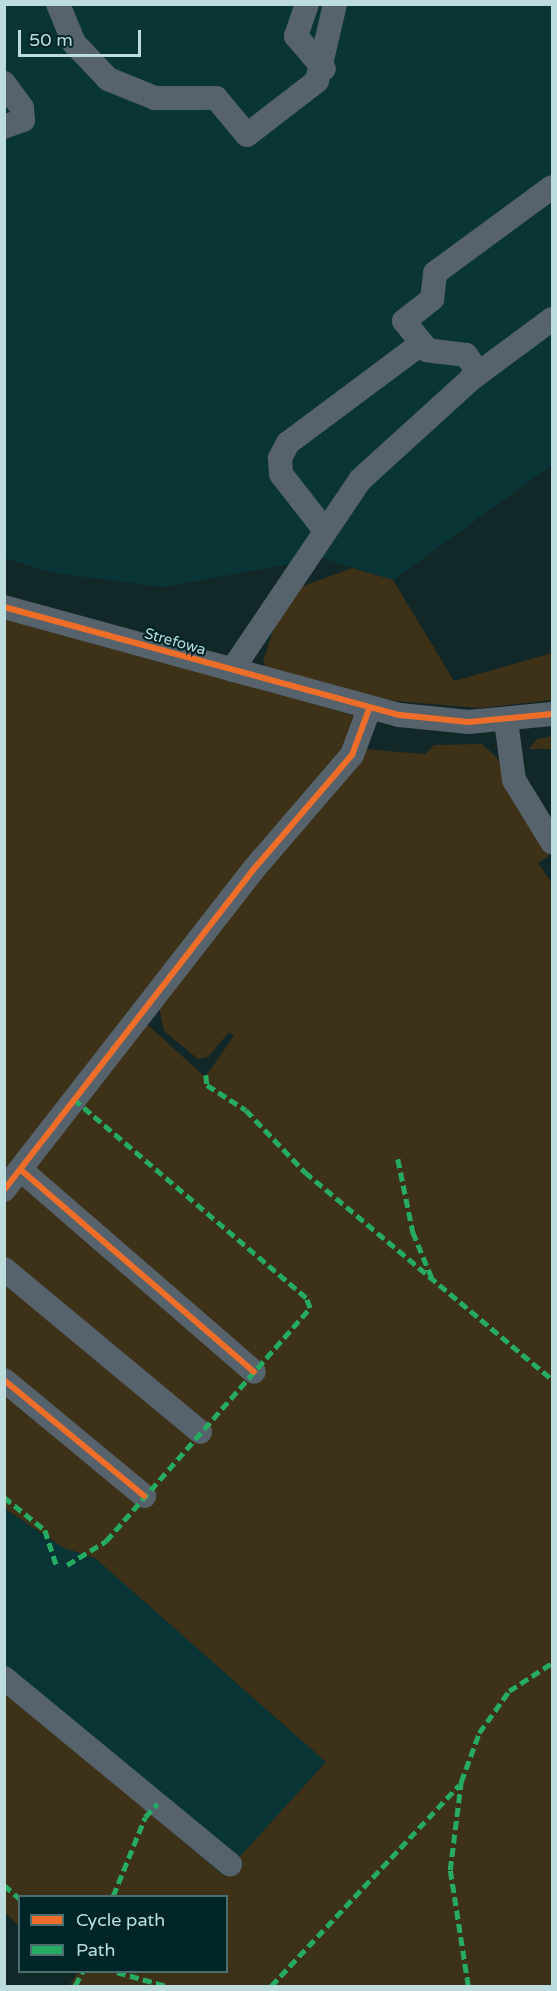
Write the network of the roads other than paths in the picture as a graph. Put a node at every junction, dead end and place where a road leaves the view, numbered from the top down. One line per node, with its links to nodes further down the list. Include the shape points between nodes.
1 (58, 4): 4 (street, via 74,43 108,79 155,98 216,98 247,135 318,81)
2 (307, 4): 4 (street, via 297,36)
3 (335, 4): 4 (street)
4 (324, 69)
5 (4, 83): 6 (street, via 22,108 23,120)
6 (4, 127)
7 (552, 188): 9 (street, via 435,273 432,299 404,321)
8 (552, 319): 10 (street)
9 (422, 343): 10 (street, via 427,350 466,355); 11 (street, via 288,443 280,458 281,474)
10 (479, 373): 11 (street, via 360,480)
11 (323, 528): 13 (street)
12 (4, 607): 13 (street, Strefowa)
13 (232, 670): 14 (street, Strefowa)
14 (369, 709): 16 (street, Strefowa, via 433,720); 18 (street, via 352,755 254,870)
15 (552, 714): 16 (street, Strefowa)
16 (506, 721): 17 (street, via 514,780)
17 (552, 842)
18 (21, 1170): 19 (street); 21 (street)
19 (4, 1190)
20 (4, 1269): 23 (street)
21 (254, 1372)
22 (4, 1380): 24 (street)
23 (200, 1432)
24 (144, 1496)
25 (4, 1678): 26 (street)
26 (230, 1863)

